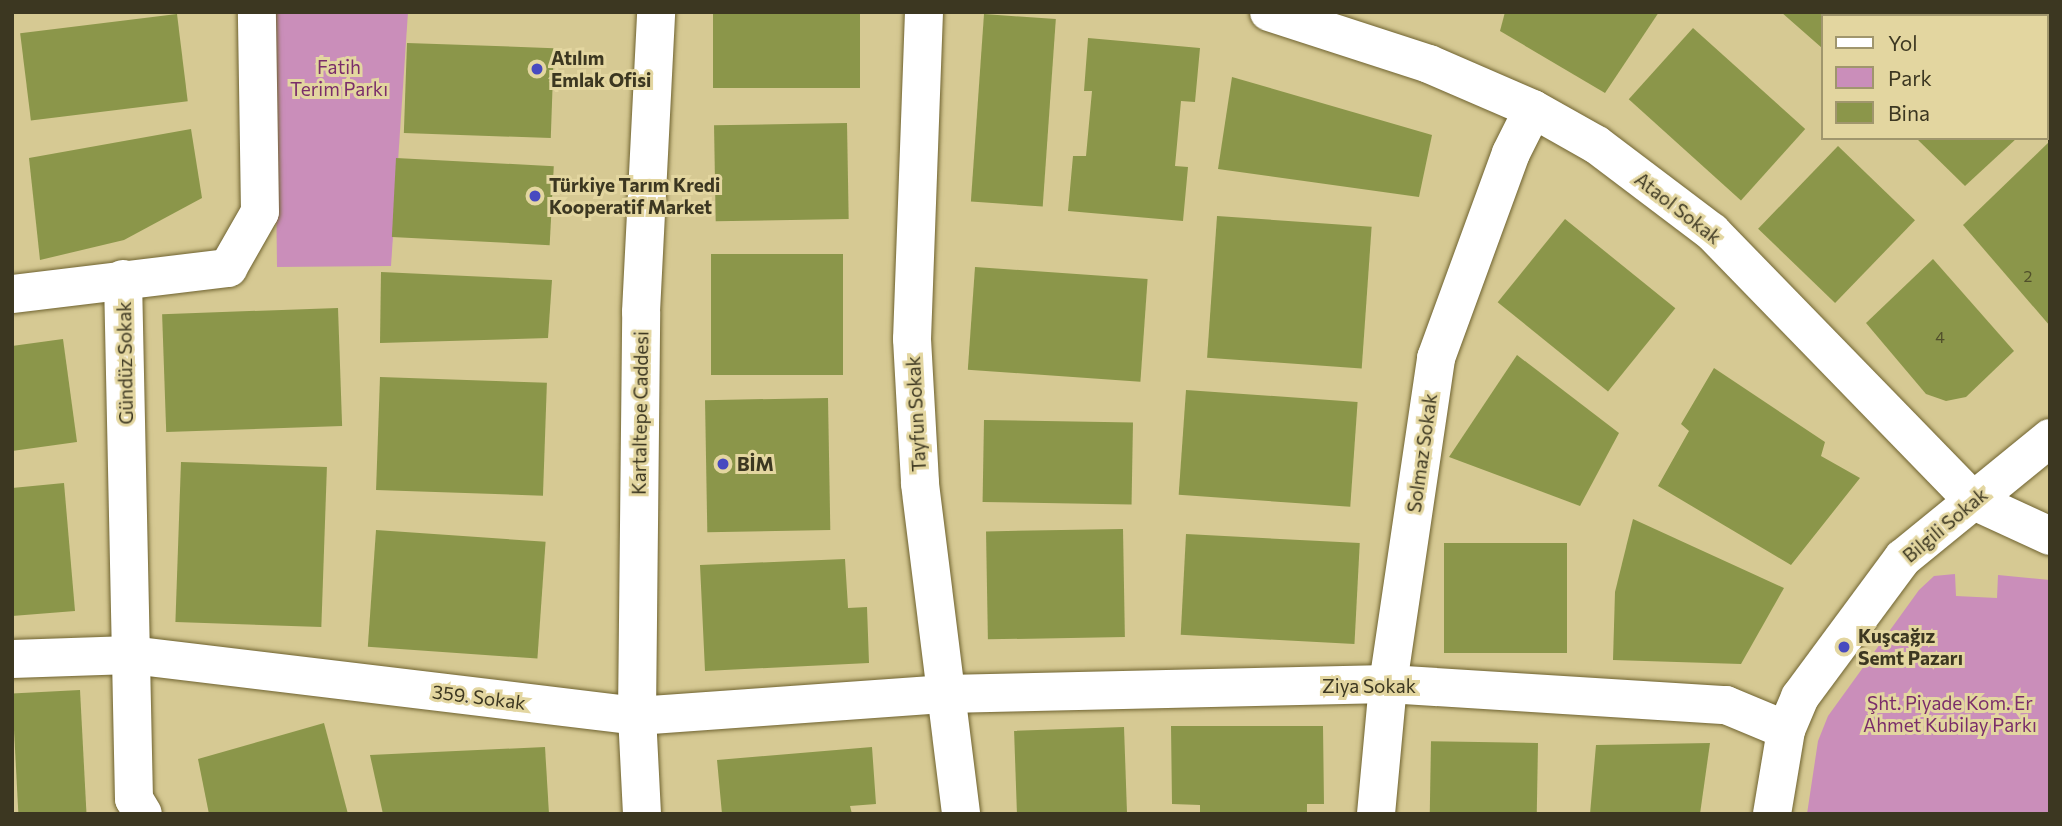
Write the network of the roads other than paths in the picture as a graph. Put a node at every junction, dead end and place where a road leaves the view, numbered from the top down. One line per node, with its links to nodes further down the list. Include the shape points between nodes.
1 (257, 12): 7 (street, Gündüz Sokak, via 260,212 228,268)
2 (656, 12): 16 (street, Kartaltepe Caddesi, via 640,312)
3 (924, 12): 15 (street, Tayfun Sokak, via 912,339 920,484)
4 (1269, 12): 5 (street, Ataol Sokak)
5 (1319, 20): 6 (street, Ataol Sokak)
6 (1533, 109): 10 (street, Ataol Sokak, via 1597,145 1712,232); 14 (street, Solmaz Sokak, via 1511,153 1436,358)
7 (123, 279): 8 (street); 12 (street, Gündüz Sokak)
8 (12, 294)
9 (2050, 438): 10 (street, Bilgili Sokak)
10 (1974, 501): 11 (street, Ataol Sokak); 17 (street, Bilgili Sokak, via 1903,558 1800,697)
11 (2050, 536)
12 (131, 655): 13 (street, 359. Sokak); 16 (street, 359. Sokak); 18 (street, Gündüz Sokak, via 134,799)
13 (12, 659)
14 (1388, 684): 15 (street, Ziya Sokak); 17 (street, Ziya Sokak, via 1726,705); 21 (street, Solmaz Sokak)
15 (947, 694): 16 (street, 359. Sokak); 20 (street, Tayfun Sokak)
16 (637, 716): 19 (street, Kartaltepe Caddesi)
17 (1786, 730): 22 (street, Bilgili Sokak)
18 (144, 814)
19 (642, 814)
20 (961, 814)
21 (1376, 814)
22 (1772, 814)

